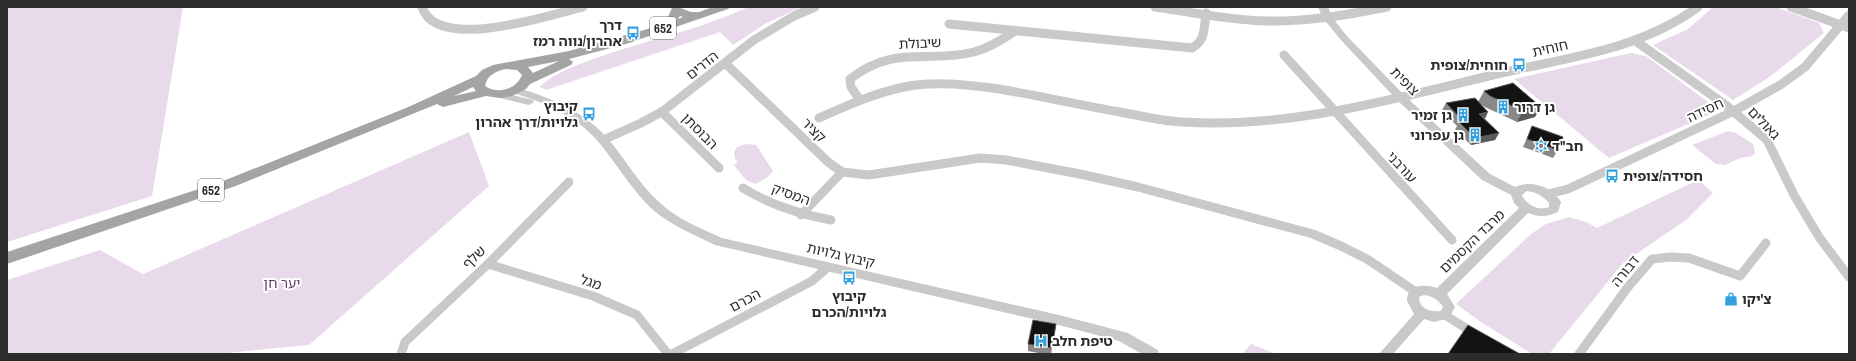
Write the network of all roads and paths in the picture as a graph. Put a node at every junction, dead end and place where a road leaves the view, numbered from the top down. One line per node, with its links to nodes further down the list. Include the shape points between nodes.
1 (422, 7): 2 (street, via 439,26 463,31)
2 (583, 7)
3 (724, 7): 12 (main road, 652)
4 (815, 7): 23 (street, הדרים, via 788,18 765,32)
5 (1155, 7): 11 (street)
6 (1323, 7): 14 (street, צופית)
7 (1387, 7): 14 (street)
8 (1698, 7): 20 (street, חוחית, via 1686,17)
9 (1791, 7): 16 (street)
10 (674, 8): 12 (main road, via 690,16); 17 (main road)
11 (1206, 13): 14 (street, via 1259,20); 19 (street, via 1203,39 1199,45 1192,48)
12 (702, 15): 17 (main road, 652)
13 (1849, 15): 16 (street, חסידה)
14 (1328, 18): 29 (street, צופית)
15 (949, 24): 19 (street)
16 (1840, 25): 18 (street); 33 (street, חסידה, via 1803,68)
17 (670, 26): 21 (main road, 652)
18 (1849, 28)
19 (1015, 31): 30 (street, שיבולת, via 986,48 969,53 894,58 873,62 860,69 850,79 851,87)
20 (1637, 42): 29 (street, חוחית); 33 (street, גאולים)
21 (602, 47): 24 (main road, 652, via 554,60); 26 (main road, 652)
22 (1284, 55): 35 (street, עורבני)
23 (725, 63): 34 (street, הדרים); 39 (street, קציר, via 828,162)
24 (516, 65): 25 (main road, 652, via 492,69); 26 (main road, via 527,71)
25 (480, 80): 28 (main road, via 479,87); 31 (main road, 652)
26 (526, 81): 27 (main road, 652)
27 (514, 90): 28 (main road, 652); 32 (street, קיבוץ גלויות, via 533,95)
28 (491, 93): 31 (main road, 652); 32 (street, קיבוץ גלויות)
29 (1401, 98): 35 (street); 42 (street, צופית, via 1486,177)
30 (860, 100): 35 (street, via 894,89 931,84 960,84 1182,122 1236,123); 36 (street)
31 (411, 111): 49 (main road, 652, via 228,184)
32 (564, 111): 37 (street, קיבוץ גלויות, via 586,123)
33 (1734, 111): 43 (street, חסידה, via 1568,189); 52 (street, גאולים, via 1767,140 1794,195 1819,237)
34 (662, 112): 37 (street, הדרים); 38 (street, הבוסתן)
35 (1334, 112): 47 (street, עורבני)
36 (818, 118)
37 (603, 140): 51 (street, קיבוץ גלויות, via 655,205 672,218 719,242)
38 (719, 168)
39 (842, 172): 45 (street); 53 (street, via 869,175 980,158 1006,160 1080,174 1336,242 1383,267)
40 (569, 182): 50 (street, שלף)
41 (743, 188): 45 (street, המסיק, via 774,205)
42 (1516, 193): 43 (street, via 1521,188 1531,188); 44 (street, via 1519,202)
43 (1548, 194): 44 (street, via 1555,202 1551,212 1540,213)
44 (1526, 208): 54 (street, מרבד הקסמים)
45 (802, 215): 46 (street, המסיק)
46 (831, 220)
47 (1452, 240)
48 (1766, 243): 63 (street, דבורה, via 1740,276 1689,258 1652,259)
49 (7, 258)
50 (488, 264): 58 (street, שלף, via 405,342); 59 (street, מגל, via 593,296 637,315)
51 (828, 268): 60 (street, הכרם, via 812,281); 61 (street, קיבוץ גלויות, via 1073,324 1123,338)
52 (1849, 277)
53 (1416, 292): 54 (street, via 1424,290); 55 (street, via 1413,304)
54 (1439, 294): 56 (street, via 1449,307)
55 (1422, 313): 56 (street, via 1432,317); 62 (street)
56 (1445, 315): 57 (street)
57 (1482, 339)
58 (401, 354)
59 (668, 354)
60 (672, 354)
61 (1153, 354)
62 (1385, 354)
63 (1579, 354)

